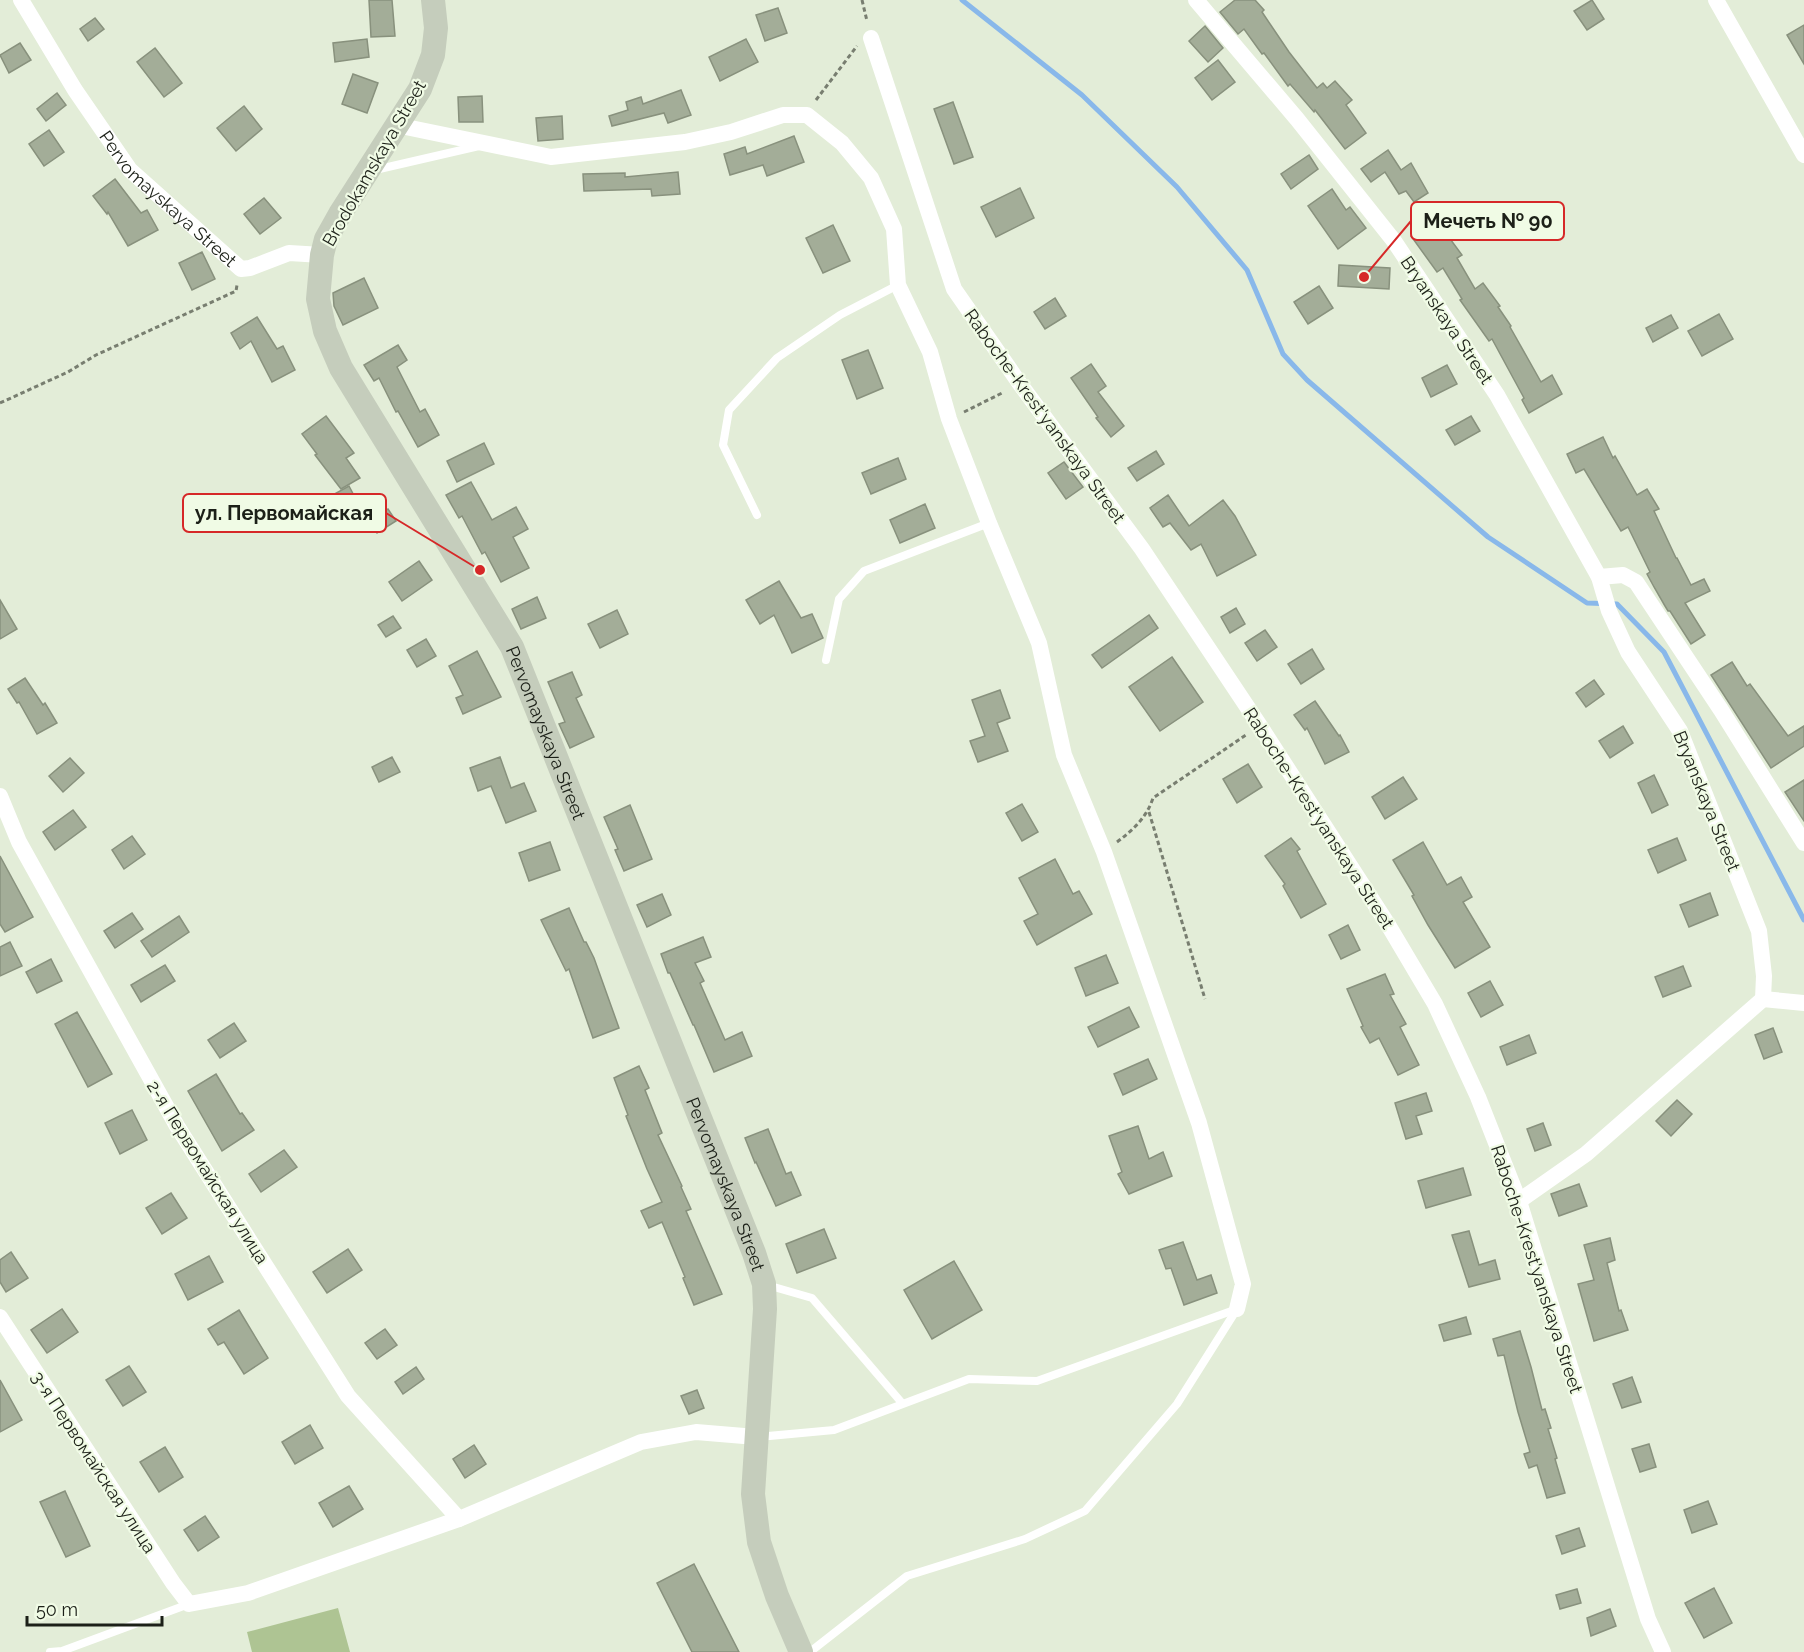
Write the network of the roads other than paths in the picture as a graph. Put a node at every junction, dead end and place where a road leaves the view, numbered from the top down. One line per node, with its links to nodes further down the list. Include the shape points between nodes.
1 (21, 0): 10 (street, Pervomayskaya Street, via 75,90 130,170 241,268 289,253)
2 (433, 0): 6 (street, Brodokamskaya Street, via 434,55 420,89)
3 (1197, 0): 14 (street, Bryanskaya Street, via 1394,241 1497,395)
4 (1716, 0): 8 (street)
5 (871, 38): 20 (street, Raboche-Krest'yanskaya Street, via 954,289 1142,549 1387,923 1435,1004)
6 (396, 125): 7 (street); 9 (street, Brodokamskaya Street)
7 (489, 144): 9 (lane); 11 (street, via 551,157 685,142 731,132 783,114 807,115 842,142 871,178 894,229)
8 (1803, 150)
9 (368, 171): 10 (street, Brodokamskaya Street, via 326,239)
10 (322, 255): 21 (street, Pervomayskaya Street, via 318,299 325,331 341,368 512,647)
11 (898, 285): 12 (lane, via 840,315 777,358 729,410 723,445); 13 (street, via 930,352 949,419)
12 (757, 515)
13 (989, 523): 15 (lane, via 864,571 839,598); 22 (street, via 1039,643 1064,755 1104,852 1199,1123 1243,1284)
14 (1599, 577): 17 (street, via 1623,575 1636,582); 18 (street, Bryanskaya Street, via 1628,652 1680,731 1759,931)
15 (826, 660)
16 (0, 796): 26 (street, 2-я Первомайская улица, via 19,842 177,1126 335,1376 348,1396)
17 (1804, 843)
18 (1763, 999): 19 (street); 20 (street, via 1586,1154)
19 (1804, 1003)
20 (1520, 1202): 31 (street, Raboche-Krest'yanskaya Street, via 1648,1618)
21 (764, 1284): 24 (lane, via 812,1298); 25 (street, Pervomayskaya Street)
22 (1237, 1309): 24 (lane, via 1037,1381 969,1379); 30 (lane, via 1177,1404 1085,1511 1025,1539 907,1576)
23 (0, 1317): 27 (street, 3-я Первомайская улица)
24 (902, 1404): 25 (lane, via 834,1430)
25 (756, 1437): 26 (street, via 696,1432 641,1442); 29 (street, Pervomayskaya Street, via 753,1494 759,1542)
26 (459, 1519): 27 (street, via 248,1593)
27 (189, 1605): 28 (lane)
28 (50, 1652)
29 (801, 1652)
30 (810, 1652)
31 (1663, 1652)

